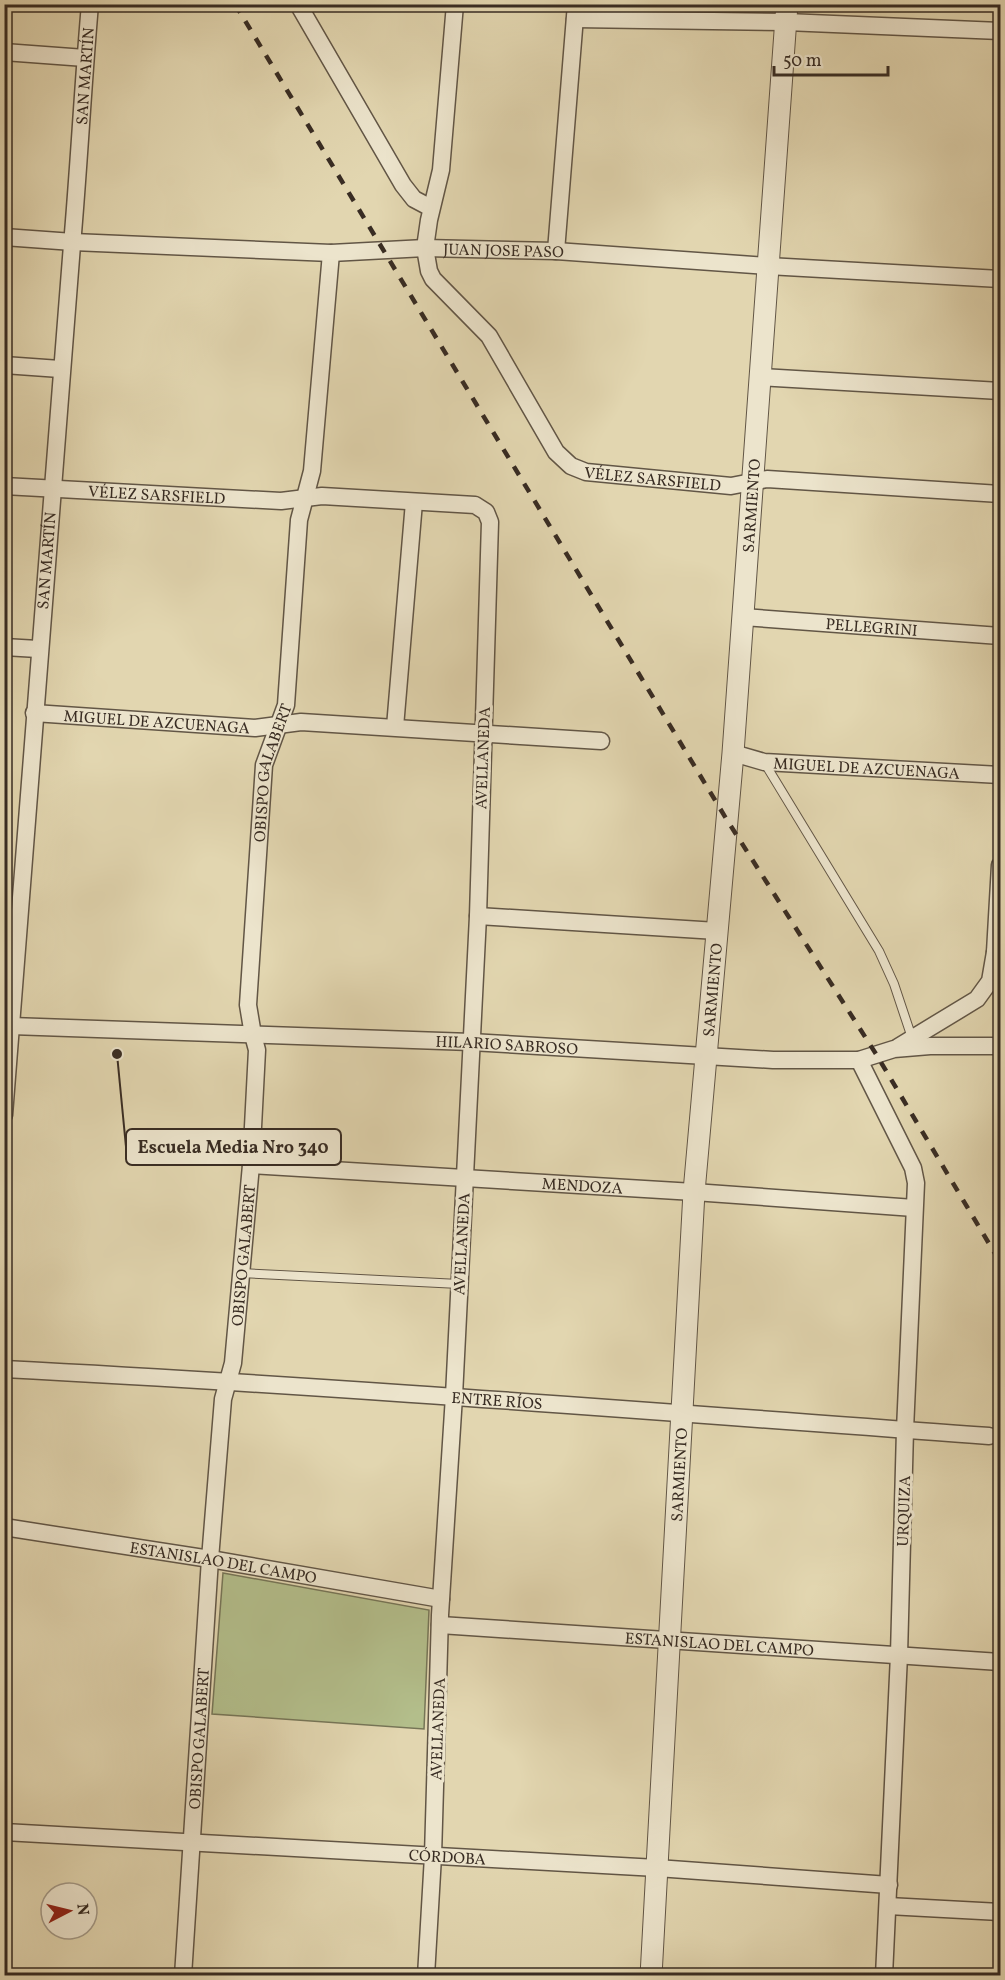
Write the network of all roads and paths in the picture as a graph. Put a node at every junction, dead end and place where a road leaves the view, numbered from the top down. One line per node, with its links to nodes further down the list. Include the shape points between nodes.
1 (90, 4): 8 (street, SAN MARTÍN)
2 (297, 4): 9 (street, via 403,185 414,199)
3 (455, 4): 9 (street, via 441,170)
4 (576, 12): 5 (street); 13 (street)
5 (787, 13): 6 (street); 15 (street, SARMIENTO)
6 (1000, 31)
7 (4, 52): 8 (street)
8 (85, 58): 11 (street, SAN MARTÍN)
9 (431, 208): 12 (street)
10 (4, 237): 11 (street, JUAN JOSE PASO)
11 (73, 242): 14 (street, JUAN JOSE PASO); 18 (street, SAN MARTÍN)
12 (425, 248): 13 (street, JUAN JOSE PASO); 14 (street, JUAN JOSE PASO); 21 (street, VÉLEZ SARSFIELD, via 433,279 489,336 555,452 571,466 586,472 731,486)
13 (556, 251): 15 (street, JUAN JOSE PASO)
14 (331, 253): 25 (street, OBISPO GALABERT, via 312,471)
15 (768, 266): 16 (street, JUAN JOSE PASO); 19 (street, SARMIENTO)
16 (1000, 279)
17 (4, 365): 18 (street)
18 (60, 369): 23 (street, SAN MARTÍN)
19 (760, 377): 20 (street); 21 (street, SARMIENTO)
20 (1000, 391)
21 (753, 482): 24 (street, VÉLEZ SARSFIELD, via 767,479); 28 (street, SARMIENTO)
22 (4, 486): 23 (street, VÉLEZ SARSFIELD)
23 (53, 489): 25 (street, VÉLEZ SARSFIELD); 31 (street, SAN MARTÍN)
24 (1000, 494)
25 (304, 499): 26 (street, VÉLEZ SARSFIELD, via 322,496); 33 (street, OBISPO GALABERT, via 299,520 286,705)
26 (414, 502): 27 (street, VÉLEZ SARSFIELD, via 476,505); 34 (street)
27 (486, 513): 35 (street, AVELLANEDA, via 490,522)
28 (742, 617): 29 (street, PELLEGRINI); 37 (street, SARMIENTO)
29 (1000, 636)
30 (4, 647): 31 (street)
31 (38, 649): 32 (street, SAN MARTÍN)
32 (34, 713): 33 (street, MIGUEL DE AZCUENAGA, via 255,728); 44 (street, SAN MARTÍN)
33 (277, 726): 34 (street, MIGUEL DE AZCUENAGA, via 302,722); 45 (street, OBISPO GALABERT, via 264,765 248,1005)
34 (395, 727): 35 (street, MIGUEL DE AZCUENAGA)
35 (483, 733): 36 (street, MIGUEL DE AZCUENAGA); 41 (street, AVELLANEDA)
36 (601, 741)
37 (733, 753): 38 (street, MIGUEL DE AZCUENAGA); 42 (street, SARMIENTO)
38 (764, 762): 39 (street, MIGUEL DE AZCUENAGA); 46 (lane, via 879,951)
39 (1000, 775)
40 (1000, 865): 43 (street)
41 (477, 916): 42 (street); 47 (street, AVELLANEDA)
42 (717, 931): 50 (street, SARMIENTO)
43 (998, 957): 46 (street, via 990,981 977,999)
44 (11, 1026): 45 (street, HILARIO SABROSO); 52 (street, SAN MARTÍN)
45 (253, 1035): 47 (street, HILARIO SABROSO); 53 (street, OBISPO GALABERT, via 257,1050)
46 (912, 1038): 49 (street)
47 (471, 1042): 50 (street, HILARIO SABROSO); 54 (street, AVELLANEDA)
48 (1000, 1046): 49 (street, HILARIO SABROSO)
49 (894, 1049): 51 (street, HILARIO SABROSO)
50 (705, 1056): 51 (street, HILARIO SABROSO); 55 (street, SARMIENTO)
51 (859, 1060): 56 (street, URQUIZA, via 913,1168)
52 (4, 1115)
53 (251, 1165): 54 (street, MENDOZA); 57 (street, OBISPO GALABERT)
54 (465, 1178): 55 (street, MENDOZA); 58 (street, AVELLANEDA)
55 (694, 1192): 56 (street, MENDOZA); 62 (street, SARMIENTO)
56 (914, 1208): 63 (street, URQUIZA)
57 (241, 1273): 58 (lane); 60 (street, OBISPO GALABERT)
58 (459, 1284): 61 (street, AVELLANEDA)
59 (4, 1369): 60 (street, ENTRE RÍOS)
60 (228, 1381): 61 (street, ENTRE RÍOS); 66 (street, OBISPO GALABERT, via 223,1399)
61 (454, 1396): 62 (street, ENTRE RÍOS); 67 (street, AVELLANEDA)
62 (682, 1413): 63 (street, ENTRE RÍOS); 69 (street, SARMIENTO)
63 (905, 1430): 64 (street, ENTRE RÍOS); 70 (street, URQUIZA)
64 (989, 1436)
65 (4, 1527): 66 (street, ESTANISLAO DEL CAMPO)
66 (210, 1559): 67 (street, ESTANISLAO DEL CAMPO); 73 (street, OBISPO GALABERT)
67 (441, 1599): 68 (street, AVELLANEDA)
68 (440, 1625): 69 (street, ESTANISLAO DEL CAMPO); 74 (street, AVELLANEDA)
69 (669, 1640): 70 (street, ESTANISLAO DEL CAMPO); 75 (street, SARMIENTO)
70 (899, 1655): 71 (street, ESTANISLAO DEL CAMPO); 76 (street, URQUIZA)
71 (1000, 1662)
72 (4, 1832): 73 (street, CÓRDOBA)
73 (192, 1842): 74 (street, CÓRDOBA); 79 (street, OBISPO GALABERT)
74 (433, 1856): 75 (street, CÓRDOBA); 80 (street, AVELLANEDA)
75 (657, 1868): 76 (street, CÓRDOBA); 81 (street, SARMIENTO)
76 (889, 1885): 77 (street, URQUIZA)
77 (888, 1906): 78 (street); 82 (street, URQUIZA)
78 (1000, 1912)
79 (183, 1976)
80 (426, 1976)
81 (651, 1976)
82 (884, 1976)

